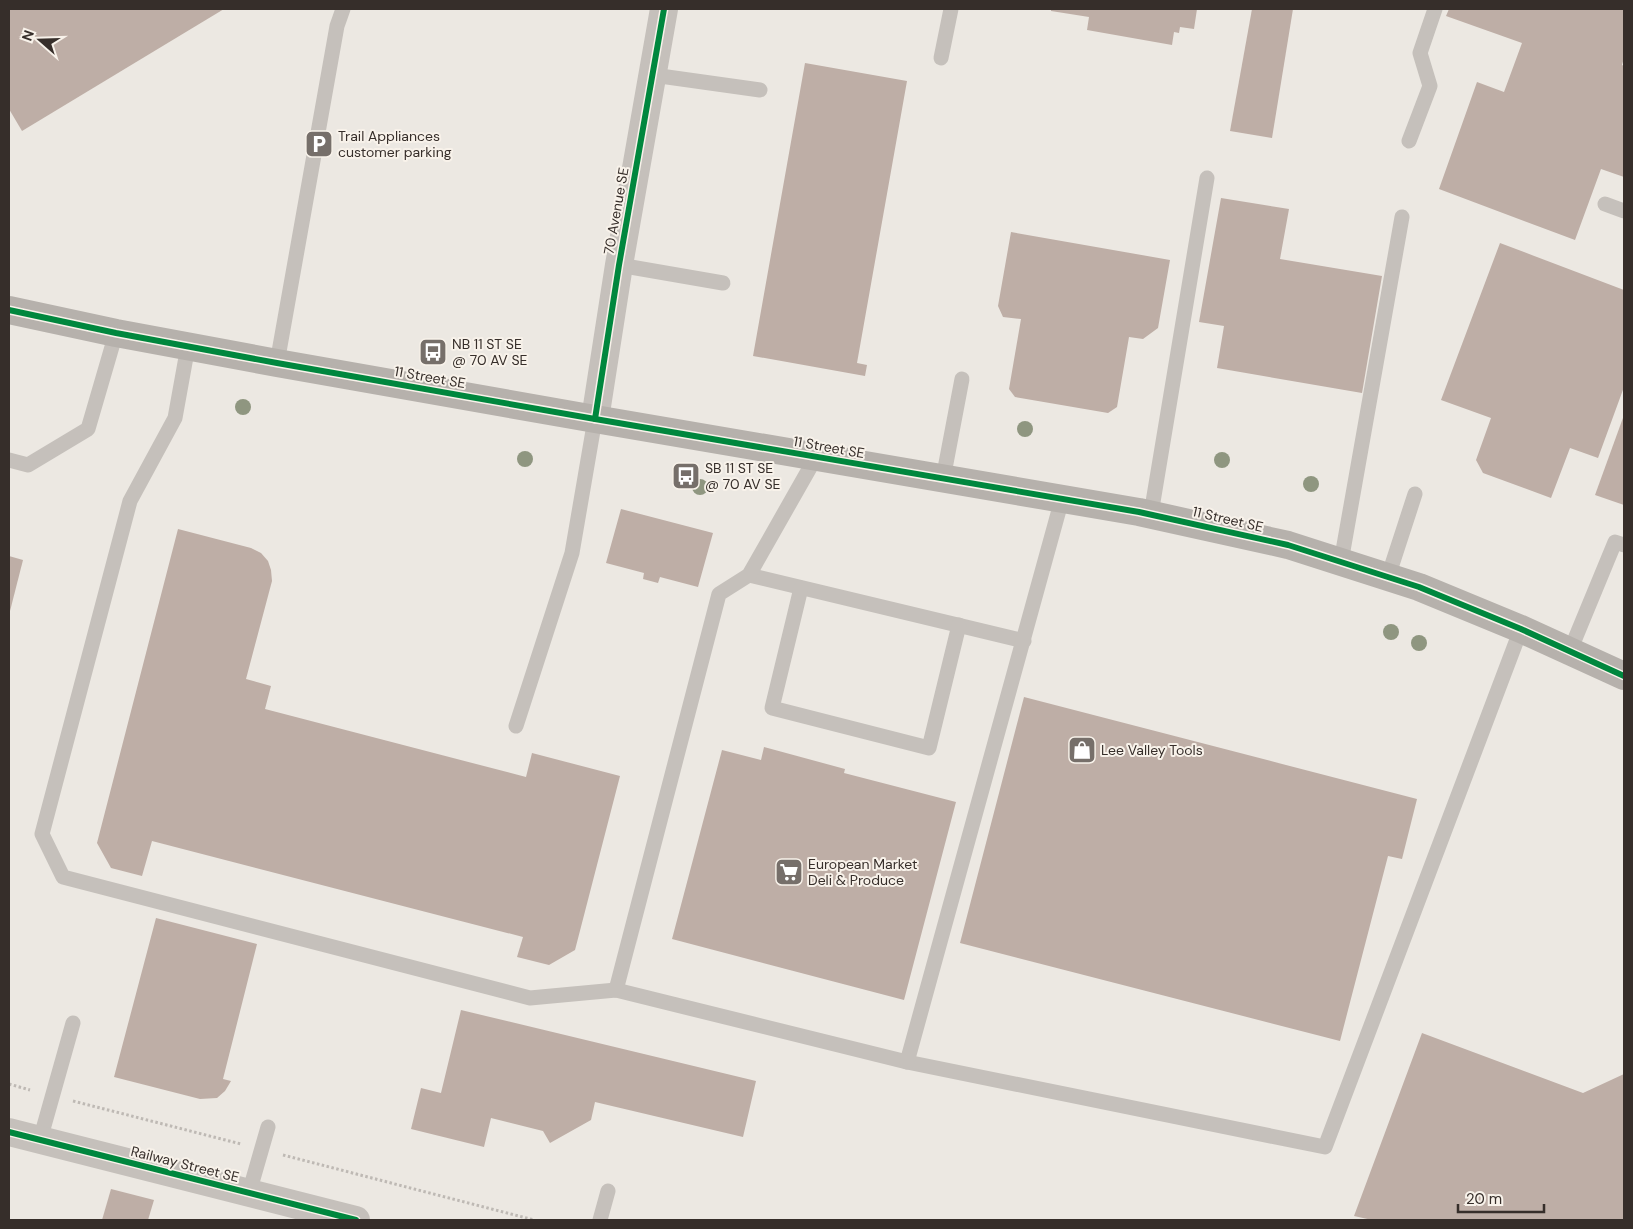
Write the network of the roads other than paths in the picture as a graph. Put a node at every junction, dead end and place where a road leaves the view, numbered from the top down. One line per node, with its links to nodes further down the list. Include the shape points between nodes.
1 (343, 9): 18 (lane, via 337,26)
2 (664, 9): 6 (street, 70 Avenue SE)
3 (950, 9): 5 (lane)
4 (1435, 9): 8 (lane, via 1420,53 1430,86)
5 (941, 58)
6 (653, 75): 7 (lane); 13 (street, 70 Avenue SE)
7 (760, 90)
8 (1409, 141)
9 (1208, 178): 26 (lane)
10 (1605, 204): 11 (lane)
11 (1624, 211)
12 (1402, 217): 28 (lane)
13 (619, 265): 14 (lane); 20 (street, 70 Avenue SE)
14 (723, 283)
15 (9, 310): 16 (street, 11 Street SE)
16 (116, 333): 17 (street, 11 Street SE); 22 (lane, via 88,429 28,465)
17 (188, 346): 18 (street, 11 Street SE); 38 (lane, via 175,418 130,501 42,834 63,877 530,998)
18 (277, 363): 20 (street, 11 Street SE)
19 (962, 379): 23 (lane)
20 (596, 419): 21 (street, 11 Street SE); 37 (lane, via 572,554)
21 (816, 457): 23 (street, 11 Street SE); 29 (lane)
22 (9, 460)
23 (943, 479): 25 (street, 11 Street SE)
24 (1415, 494): 30 (lane)
25 (1062, 499): 26 (street, 11 Street SE); 34 (lane)
26 (1151, 514): 28 (street, 11 Street SE, via 1288,545)
27 (1624, 545): 35 (lane, via 1615,542)
28 (1341, 562): 30 (street, 11 Street SE)
29 (749, 575): 31 (lane); 38 (lane, via 719,594)
30 (1388, 577): 33 (street, 11 Street SE)
31 (801, 588): 32 (lane); 32 (lane, via 772,708 929,748)
32 (959, 626): 34 (lane)
33 (1521, 629): 35 (street, 11 Street SE); 40 (lane, via 1325,1147)
34 (1024, 641): 40 (lane)
35 (1570, 651): 36 (street, 11 Street SE)
36 (1624, 676)
37 (516, 726)
38 (616, 990): 40 (lane)
39 (72, 1023): 43 (lane)
40 (907, 1062)
41 (268, 1127): 45 (lane)
42 (9, 1132): 43 (street, Railway Street SE)
43 (40, 1140): 45 (street, Railway Street SE)
44 (608, 1190): 47 (lane)
45 (249, 1193): 46 (street, Railway Street SE)
46 (356, 1220)
47 (600, 1220)

